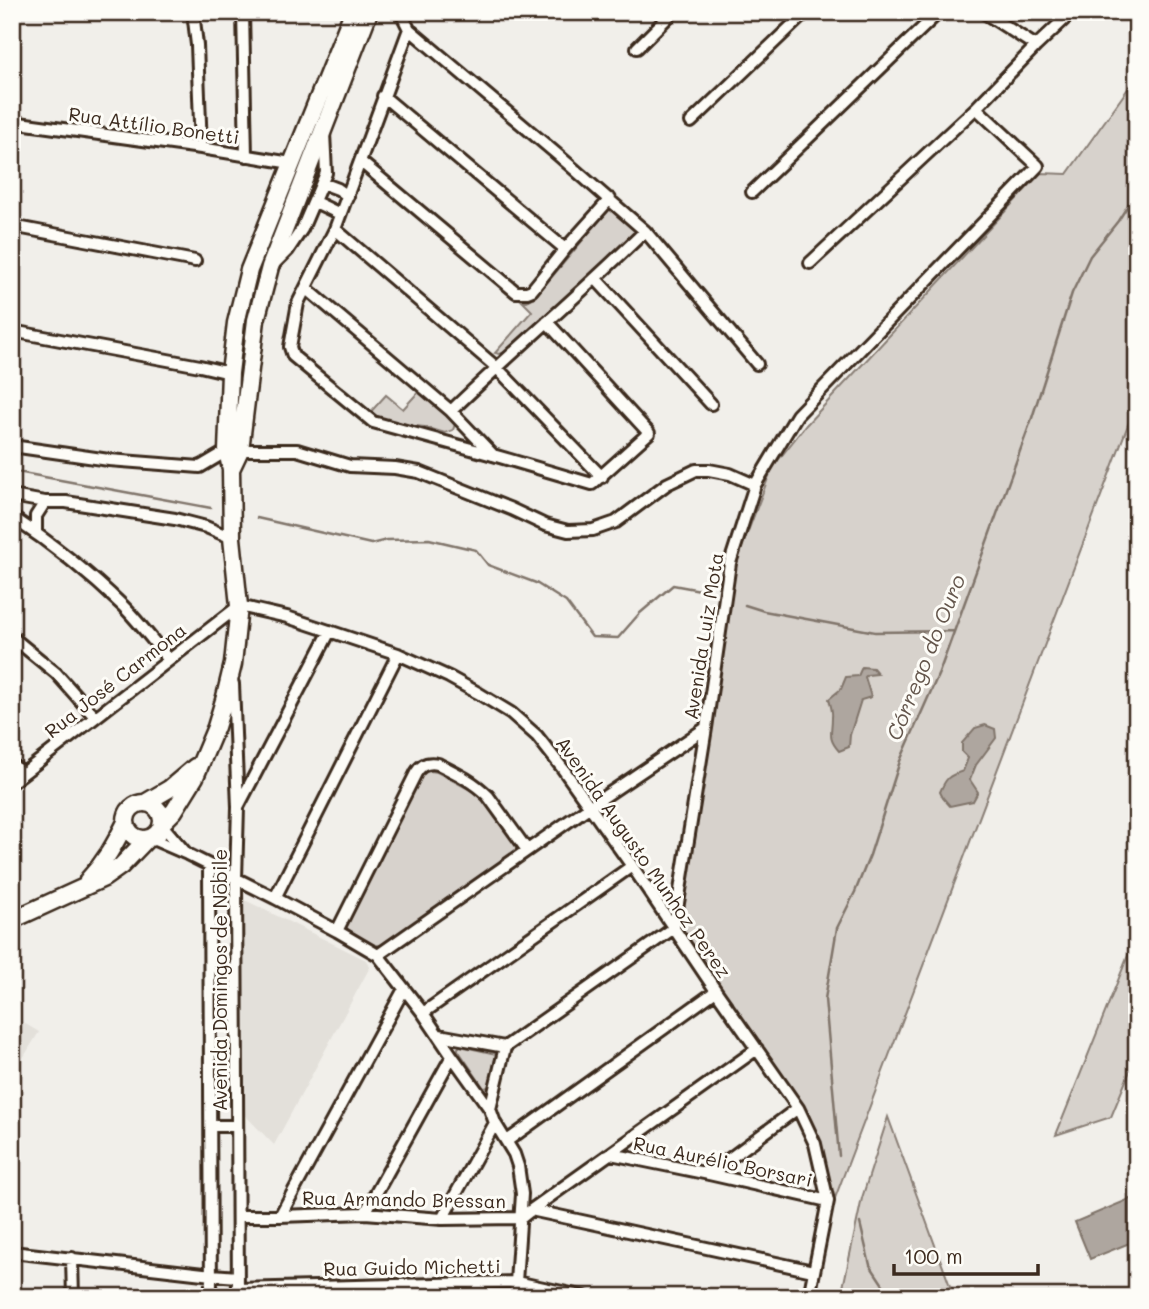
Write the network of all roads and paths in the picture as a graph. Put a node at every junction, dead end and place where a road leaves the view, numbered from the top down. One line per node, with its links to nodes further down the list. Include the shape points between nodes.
1 (193, 12): 19 (street)
2 (243, 12): 20 (street)
3 (353, 12): 22 (street)
4 (369, 12): 18 (street)
5 (673, 12): 13 (street)
6 (806, 12): 17 (street)
7 (939, 12): 25 (street)
8 (983, 12): 12 (street)
9 (1072, 12): 12 (street)
10 (401, 13): 11 (street)
11 (410, 29): 14 (street); 27 (street)
12 (1036, 46): 15 (street)
13 (637, 48)
14 (383, 96): 21 (street); 35 (street)
15 (976, 108): 37 (street); 53 (street, Avenida Luiz Mota, via 1038,166 797,415)
16 (12, 122): 19 (street, Rua Attílio Bonetti)
17 (691, 122)
18 (324, 130): 23 (street); 24 (street)
19 (201, 148): 20 (street, Rua Attílio Bonetti)
20 (246, 156): 22 (street, Rua Attílio Bonetti)
21 (361, 162): 26 (street); 35 (street, via 516,292 532,290)
22 (291, 163): 23 (street); 30 (street)
23 (310, 166): 24 (street); 32 (street)
24 (324, 178): 26 (street); 28 (street)
25 (752, 192)
26 (348, 196): 29 (street)
27 (610, 199): 34 (street); 35 (street)
28 (314, 202): 29 (street); 32 (street)
29 (340, 214): 33 (street)
30 (269, 218): 32 (street); 44 (street, via 245,283)
31 (12, 226): 36 (street)
32 (295, 226): 50 (street, via 270,267)
33 (335, 229): 39 (street); 43 (street)
34 (645, 231): 38 (street); 42 (street)
35 (565, 249)
36 (195, 261)
37 (810, 263)
38 (596, 279): 40 (street); 45 (street)
39 (306, 288): 46 (street); 48 (street, via 298,303 289,347 293,356 373,422)
40 (547, 322): 43 (street); 52 (street, via 649,433)
41 (12, 331): 44 (street)
42 (757, 364)
43 (496, 367): 46 (street); 52 (street)
44 (230, 373): 50 (street)
45 (711, 404)
46 (451, 411): 47 (street)
47 (464, 424): 48 (street); 51 (street)
48 (453, 444): 51 (street)
49 (12, 446): 50 (street, via 200,467)
50 (233, 450): 53 (street, via 297,450 350,466 419,472 568,531 593,530 616,522 667,484 696,470 730,474); 58 (street)
51 (493, 455): 52 (street, via 593,484)
52 (602, 477)
53 (755, 485): 66 (street, Avenida Luiz Mota, via 730,563)
54 (12, 496): 55 (street)
55 (45, 502): 57 (street, via 36,516); 58 (street, via 175,519)
56 (12, 517): 57 (street)
57 (36, 533): 63 (street, via 124,607)
58 (232, 538): 59 (street)
59 (239, 606): 60 (street, Avenida Augusto Munhoz Perez); 63 (street, Rua José Carmona); 64 (street)
60 (330, 631): 62 (street, Avenida Augusto Munhoz Perez); 72 (street)
61 (12, 637): 65 (street, via 56,673)
62 (398, 654): 73 (street, Avenida Augusto Munhoz Perez, via 511,713 537,736); 83 (street)
63 (169, 660): 65 (street, Rua José Carmona)
64 (233, 664): 67 (street); 72 (street, Avenida Domingos de Nobile)
65 (95, 717): 69 (street, Rua José Carmona)
66 (706, 728): 73 (street); 85 (street, Avenida Luiz Mota)
67 (202, 760): 71 (street); 75 (street, via 186,794)
68 (12, 764): 69 (street)
69 (22, 774): 70 (street, Rua José Carmona)
70 (12, 782)
71 (145, 803): 74 (street, via 130,811); 75 (street, via 160,811)
72 (238, 807): 81 (street, Avenida Domingos de Nobile)
73 (589, 807): 77 (street); 80 (street, Avenida Augusto Munhoz Perez)
74 (127, 822): 76 (street, via 135,837); 82 (street, via 111,853)
75 (162, 824): 76 (street, via 158,833); 78 (street)
76 (148, 838): 78 (street); 82 (street, via 121,866)
77 (527, 850): 86 (street, via 481,788 438,764 426,764 418,770); 87 (street)
78 (187, 854): 79 (street)
79 (209, 866): 81 (street); 98 (street, Avenida Domingos de Nobile)
80 (632, 866): 85 (street, Avenida Augusto Munhoz Perez); 90 (street)
81 (236, 879): 83 (street); 99 (street, Avenida Domingos de Nobile)
82 (76, 891): 84 (street)
83 (275, 898): 86 (street)
84 (12, 920)
85 (674, 928): 89 (street, Avenida Augusto Munhoz Perez); 92 (street)
86 (337, 931): 87 (street)
87 (378, 955): 88 (street)
88 (404, 989): 90 (street); 107 (street)
89 (716, 991): 93 (street, Avenida Augusto Munhoz Perez); 100 (street)
90 (424, 1013): 91 (street)
91 (439, 1035): 92 (street); 94 (street)
92 (505, 1047): 96 (street)
93 (757, 1049): 95 (street, Avenida Augusto Munhoz Perez); 101 (street)
94 (452, 1056): 96 (street); 105 (street)
95 (798, 1108): 102 (street); 103 (street, Avenida Augusto Munhoz Perez, via 814,1144)
96 (490, 1109): 97 (street)
97 (495, 1123): 100 (street); 109 (street)
98 (211, 1126): 99 (street); 113 (street, Avenida Domingos de Nobile)
99 (236, 1126): 106 (street, Avenida Domingos de Nobile)
100 (507, 1141): 108 (street, via 518,1166)
101 (611, 1154): 102 (street, Rua Aurélio Borsari); 104 (street)
102 (709, 1174): 103 (street, Rua Aurélio Borsari)
103 (828, 1201): 112 (street, Avenida Augusto Munhoz Perez)
104 (531, 1210): 108 (street, Rua Armando Bressan); 112 (street, Rua Armando Bressan)
105 (365, 1213): 107 (street, Rua Armando Bressan); 109 (street, Rua Armando Bressan)
106 (238, 1216): 107 (street, Rua Armando Bressan); 114 (street, Avenida Domingos de Nobile)
107 (280, 1216)
108 (521, 1218): 109 (street, Rua Armando Bressan); 115 (street)
109 (442, 1219)
110 (12, 1252): 111 (street)
111 (72, 1258): 113 (street); 117 (street)
112 (813, 1271): 121 (street, Avenida Augusto Munhoz Perez)
113 (212, 1275): 114 (street); 118 (street, Avenida Domingos de Nobile)
114 (238, 1277): 116 (street, Avenida Domingos de Nobile)
115 (516, 1282): 116 (street, Rua Guido Michetti); 119 (street); 120 (street, Rua Guido Michetti)
116 (238, 1293)
117 (73, 1297)
118 (211, 1297)
119 (515, 1297)
120 (585, 1297)
121 (808, 1297)

